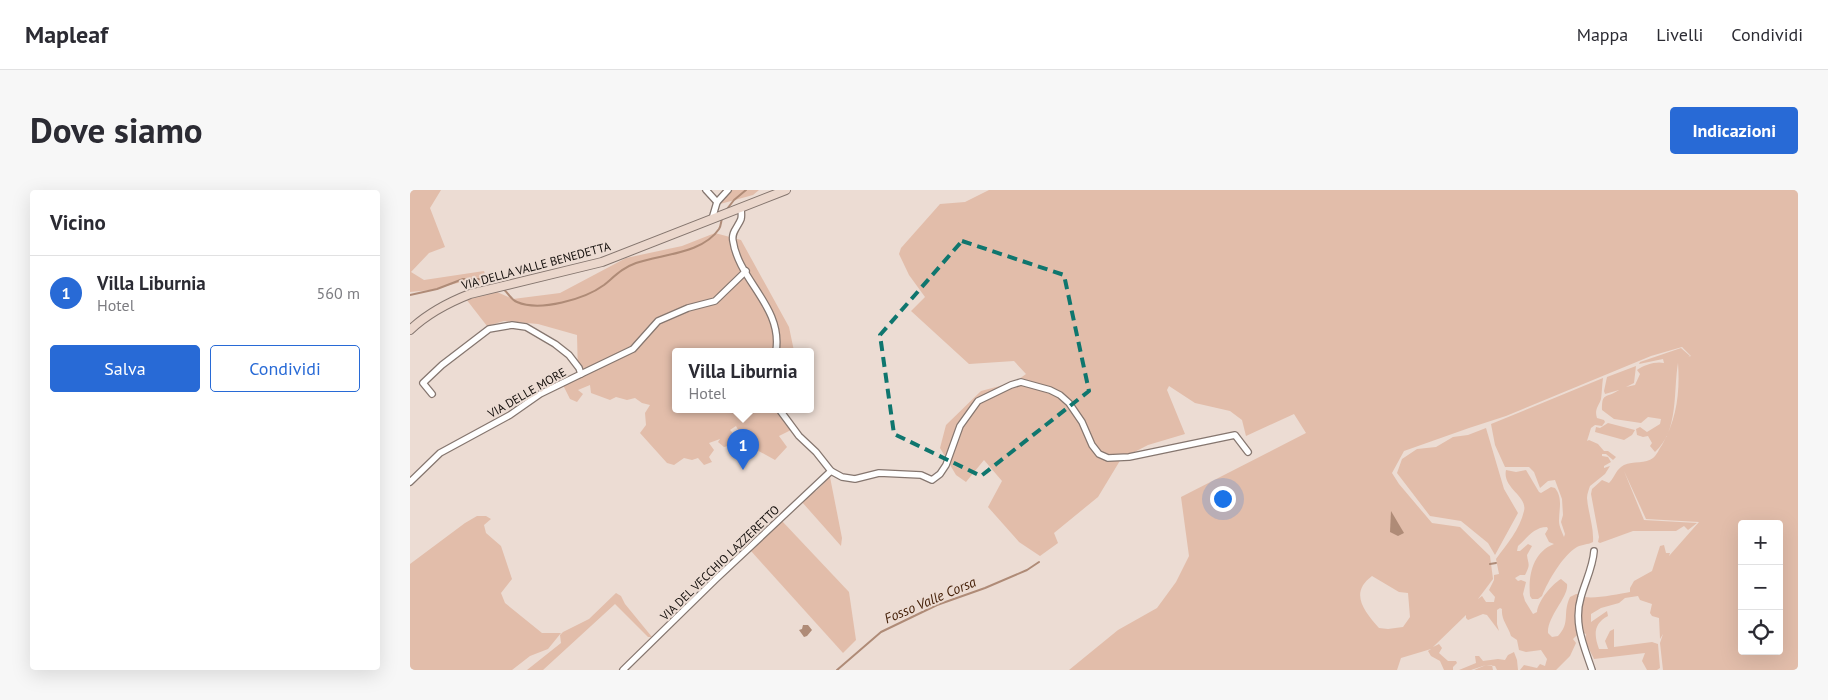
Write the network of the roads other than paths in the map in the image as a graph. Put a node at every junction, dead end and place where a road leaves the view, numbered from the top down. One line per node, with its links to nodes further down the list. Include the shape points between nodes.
1 (706, 190): 4 (street)
2 (728, 190): 4 (street)
3 (786, 190): 5 (main road, VIA DELLA VALLE BENEDETTA)
4 (717, 202): 6 (street)
5 (741, 208): 6 (main road, VIA DELLA VALLE BENEDETTA); 7 (street, via 732,240)
6 (715, 218): 8 (main road, VIA DELLA VALLE BENEDETTA, via 602,262 470,294 437,308)
7 (746, 271): 9 (street, via 766,302 776,330); 10 (street, via 715,301 658,321 633,349)
8 (410, 330)
9 (776, 348)
10 (580, 374): 11 (street, VIA DELLE MORE, via 569,355 555,344 526,327 512,325 488,329 442,365 423,383); 15 (street, VIA DELLE MORE, via 440,453)
11 (432, 394)
12 (782, 413): 14 (street)
13 (1248, 452): 14 (street, via 1235,435 1108,458 1099,454 1092,445 1082,422 1060,395 1021,382 978,401 960,426 946,465 932,480 921,475 879,473 855,479)
14 (831, 471): 17 (street, VIA DEL VECCHIO LAZZERETTO)
15 (410, 482)
16 (1594, 551): 18 (street, via 1578,609 1578,631)
17 (623, 670)
18 (1592, 670)

